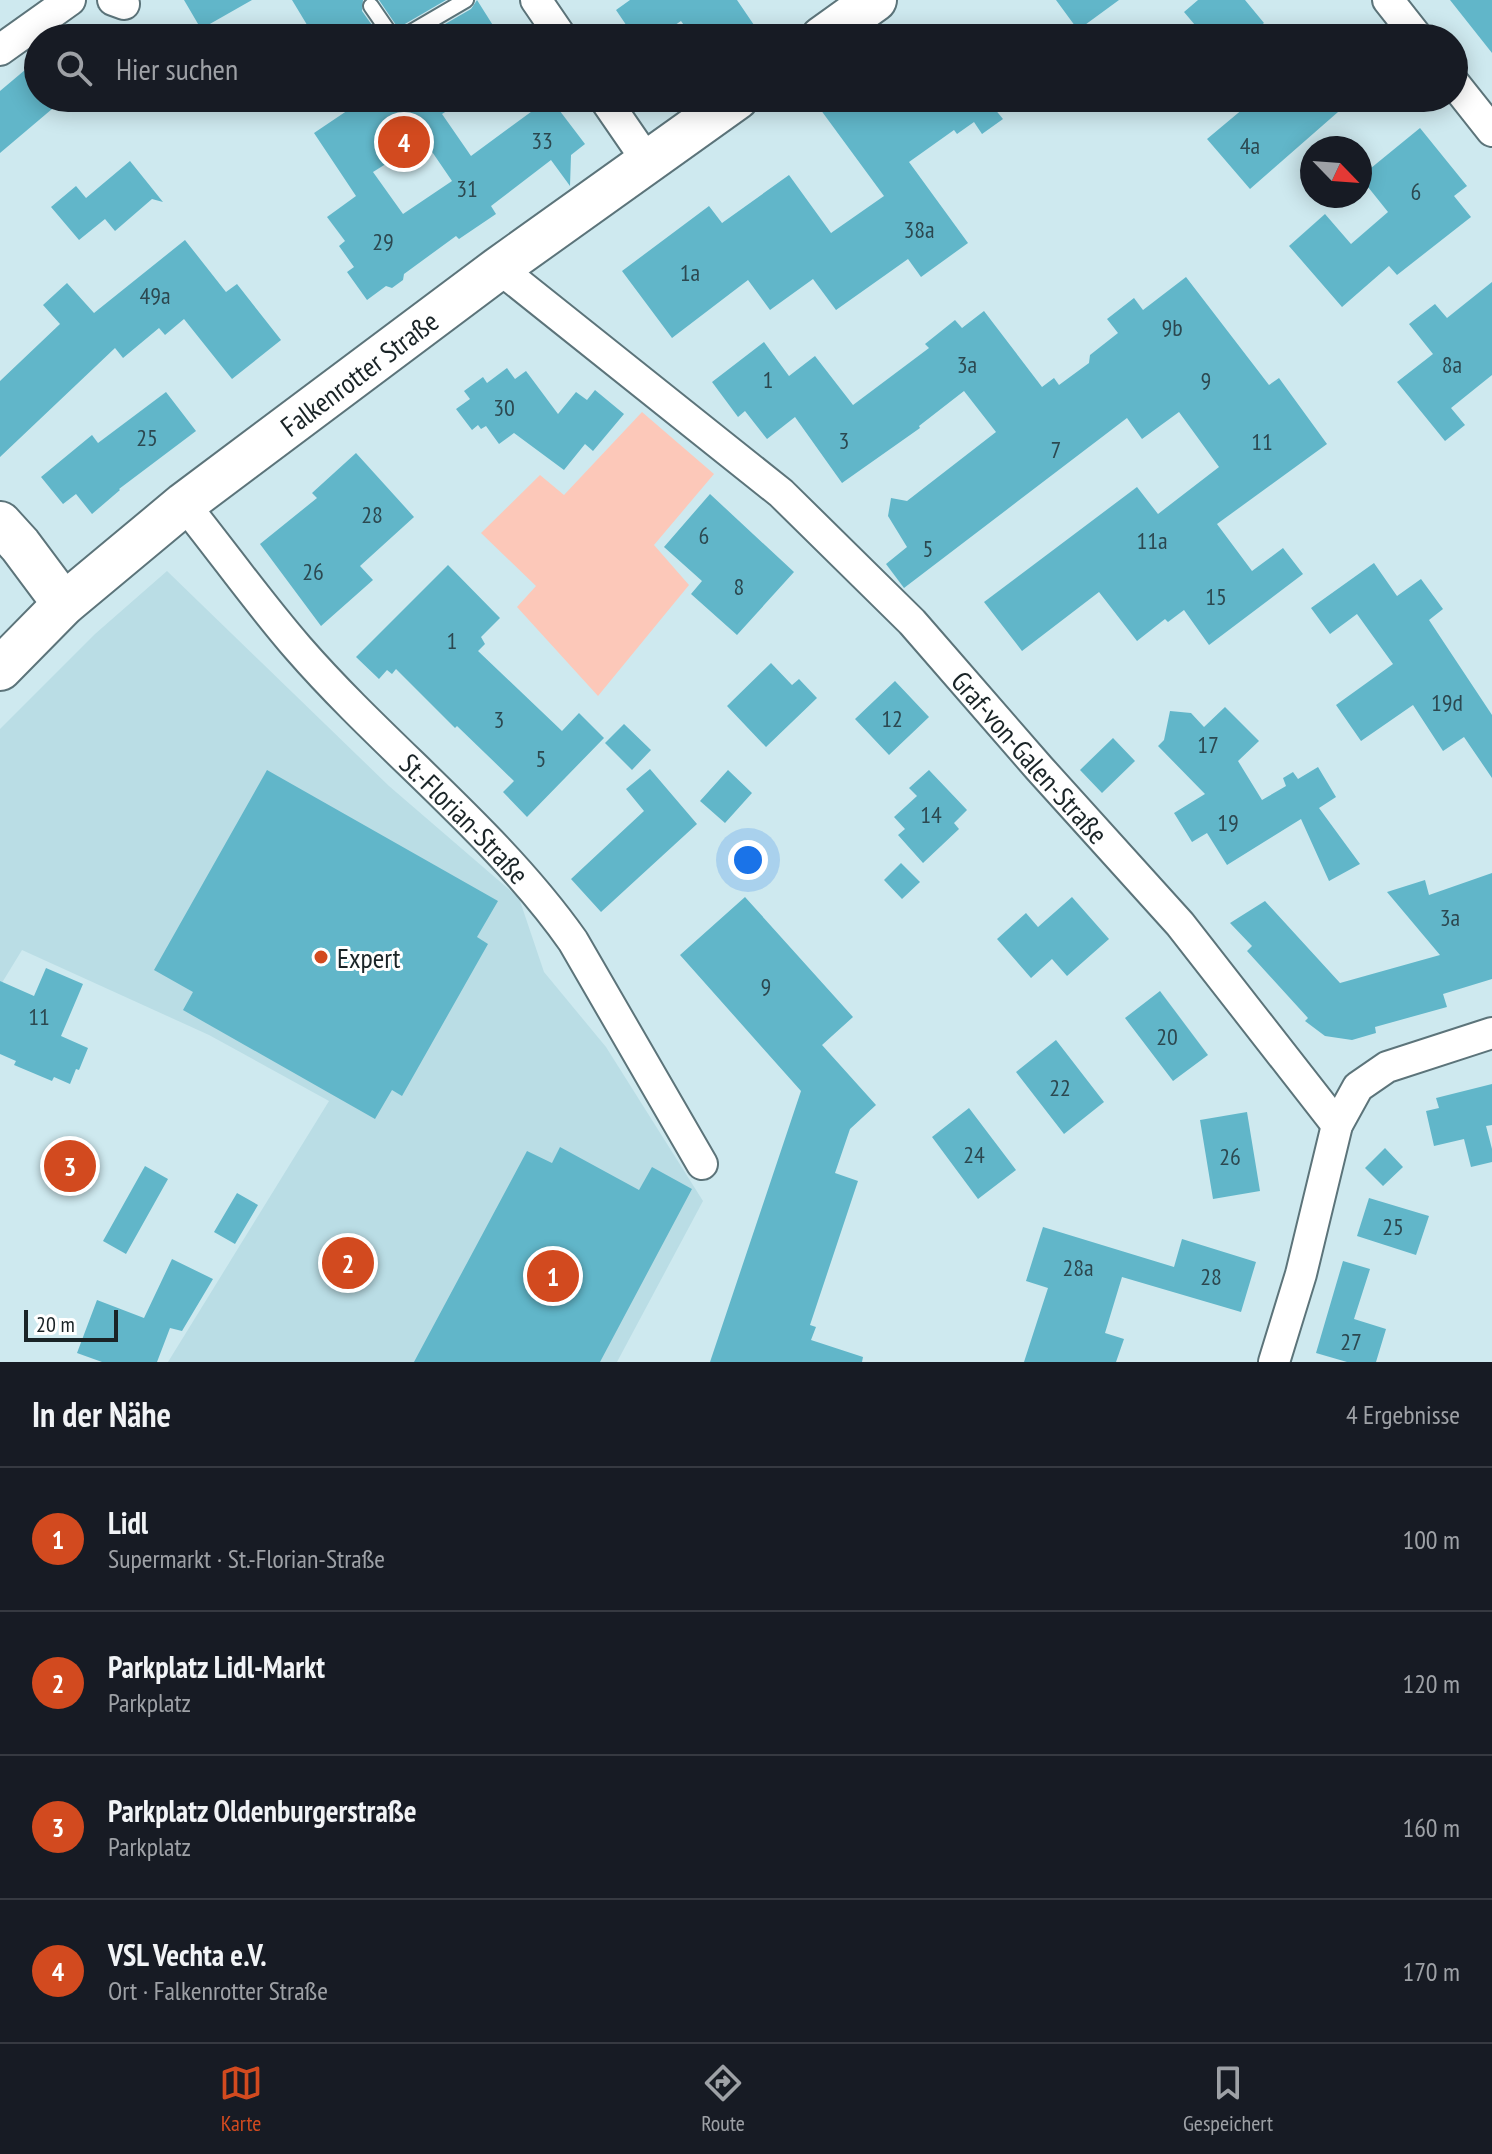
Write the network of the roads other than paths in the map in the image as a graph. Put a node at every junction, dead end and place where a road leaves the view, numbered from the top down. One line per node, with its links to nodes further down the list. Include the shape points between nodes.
1 (70, 0): 7 (street)
2 (466, 0): 9 (lane)
3 (536, 0): 10 (street)
4 (875, 0): 11 (street)
5 (1388, 0): 12 (street)
6 (371, 6): 8 (lane)
7 (36, 24)
8 (383, 24)
9 (425, 24)
10 (552, 24)
11 (842, 24)
12 (1407, 24)
13 (24, 33): 14 (street)
14 (0, 50)
15 (1468, 101): 18 (street)
16 (614, 112): 19 (street)
17 (718, 112): 19 (street, Falkenrotter Straße)
18 (1492, 131)
19 (648, 162): 20 (street, Falkenrotter Straße)
20 (499, 268): 21 (street, Falkenrotter Straße); 26 (street, Graf-von-Galen-Straße, via 781,493 912,622 1173,915)
21 (184, 504): 23 (street, Falkenrotter Straße); 27 (street, St.-Florian-Straße, via 298,648 553,913)
22 (0, 523): 23 (street)
23 (64, 604): 24 (street, Falkenrotter Straße)
24 (0, 669)
25 (1492, 1033): 26 (street, via 1387,1067 1358,1087)
26 (1337, 1125): 28 (street)
27 (702, 1164)
28 (1274, 1362)

